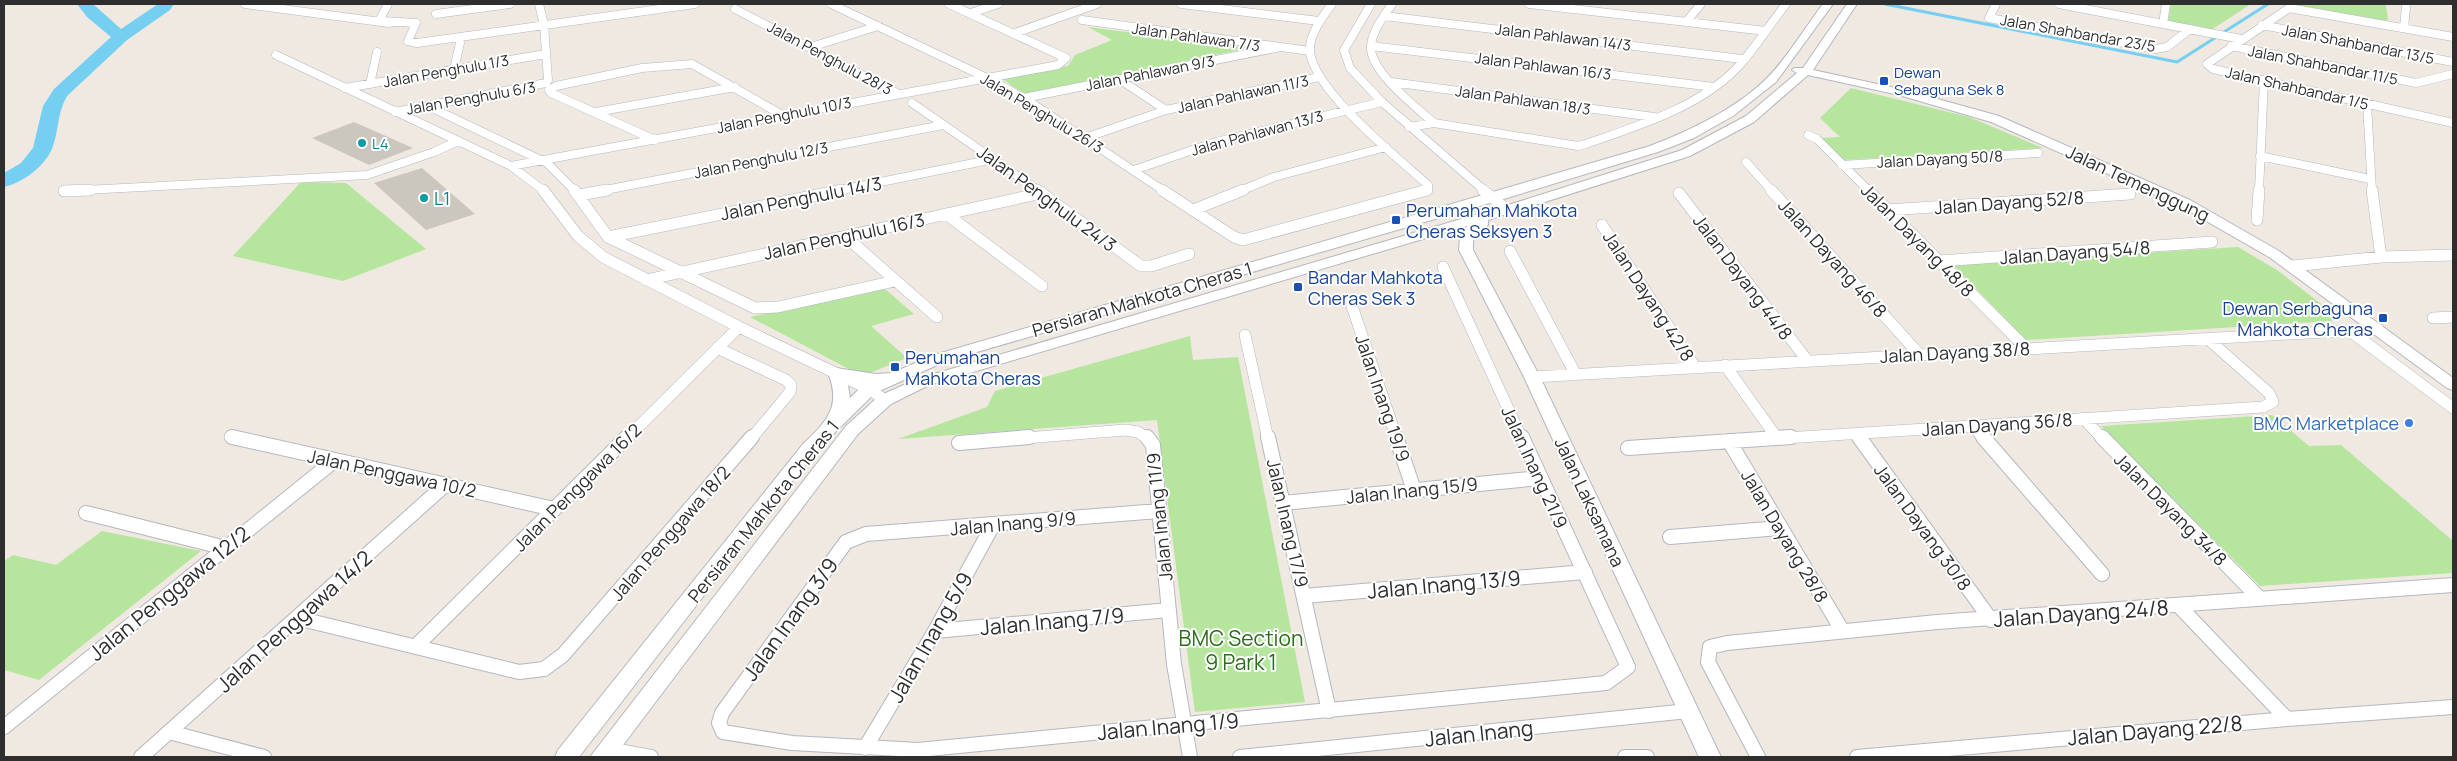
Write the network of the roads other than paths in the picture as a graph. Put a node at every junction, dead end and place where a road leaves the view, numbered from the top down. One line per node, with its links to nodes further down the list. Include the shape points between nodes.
1 (245, 4): 32 (street)
2 (388, 4): 32 (street)
3 (510, 4): 29 (street)
4 (538, 4): 36 (street)
5 (695, 4): 24 (street)
6 (831, 4): 38 (street, Jalan Penghulu 26/3)
7 (949, 4): 28 (street)
8 (998, 4): 28 (street)
9 (1097, 4): 42 (street)
10 (1181, 4): 33 (street)
11 (1332, 4): 33 (street)
12 (1371, 4): 72 (street, via 1344,50 1350,68)
13 (1392, 4): 30 (street)
14 (1529, 4): 27 (street)
15 (1613, 4): 27 (street)
16 (1701, 4): 34 (street)
17 (1786, 4): 41 (street)
18 (1828, 4): 56 (main road, Persiaran Mahkota Cheras 1)
19 (1852, 4): 58 (main road, Persiaran Mahkota Cheras 1)
20 (1996, 4): 40 (street, Jalan Shahbandar 23/5, via 1990,18 2156,49 2167,47)
21 (2059, 4): 23 (street)
22 (2166, 4): 35 (street)
23 (2075, 5): 35 (street)
24 (666, 6): 36 (street)
25 (2406, 7): 39 (street)
26 (735, 9): 48 (street, Jalan Penghulu 28/3)
27 (1605, 12): 34 (street)
28 (971, 13): 42 (street)
29 (436, 14)
30 (1384, 16): 46 (street); 54 (street, Jalan Pahlawan 14/3)
31 (1082, 20): 49 (street, Jalan Pahlawan 7/3)
32 (381, 21): 36 (street, via 412,30 410,43)
33 (1320, 21): 50 (street)
34 (1686, 22): 41 (street)
35 (2163, 24): 40 (street)
36 (544, 25): 52 (street)
37 (2262, 25): 39 (street, Jalan Shahbandar 1/5, via 2286,10 2298,8); 44 (street, Jalan Shahbandar 1/5); 55 (street, Jalan Shahbandar 13/5)
38 (878, 26): 48 (street); 61 (street, Jalan Penghulu 26/3)
39 (2404, 28): 43 (street)
40 (2190, 29): 44 (street)
41 (1766, 30): 54 (street)
42 (1014, 33): 61 (street, Jalan Penghulu 10/3, via 1065,56 1063,63)
43 (2453, 37)
44 (2242, 39): 47 (street, Jalan Shahbandar 1/5)
45 (460, 43): 57 (street)
46 (1371, 46): 64 (street, via 1373,61); 68 (street, Jalan Pahlawan 16/3)
47 (2231, 46): 59 (street, Jalan Shahbandar 11/5, via 2416,84); 63 (street, Jalan Shahbandar 1/5, via 2208,66)
48 (811, 47): 70 (street, Jalan Penghulu 28/3)
49 (1276, 48): 50 (street, Jalan Pahlawan 7/3); 62 (street, Jalan Pahlawan 9/3)
50 (1310, 51): 60 (street)
51 (377, 52): 65 (street)
52 (546, 54): 57 (street, Jalan Penghulu 1/3); 66 (street)
53 (276, 55): 69 (street)
54 (1742, 59): 68 (street)
55 (2453, 62)
56 (1784, 67): 58 (main road, Jalan Temenggung); 105 (main road, Persiaran Mahkota Cheras 1, via 1729,113 1690,134 1654,149)
57 (454, 69): 65 (street, Jalan Penghulu 1/3)
58 (1806, 71): 107 (main road, Persiaran Mahkota Cheras 1, via 1750,119 1686,153); 122 (main road, Jalan Temenggung, via 1901,92 1995,119 2185,203)
59 (2453, 74)
60 (1319, 77): 76 (street); 77 (street, Jalan Pahlawan 11/3)
61 (987, 78): 70 (street, Jalan Penghulu 10/3); 71 (street, Jalan Penghulu 26/3)
62 (1119, 79): 71 (street, Jalan Pahlawan 9/3); 77 (street)
63 (2264, 80): 74 (street, Jalan Shahbandar 1/5); 92 (street)
64 (1391, 82): 81 (street, Jalan Pahlawan 18/3); 82 (street)
65 (370, 84): 69 (street, Jalan Penghulu 1/3)
66 (548, 87): 67 (street, Jalan Penghulu 6/3, via 692,64); 75 (street, Jalan Penghulu 6/3); 79 (street, via 551,94)
67 (735, 87): 79 (street); 80 (street, Jalan Penghulu 6/3)
68 (1714, 87): 81 (street)
69 (345, 88): 78 (street)
70 (899, 94): 80 (street, Jalan Penghulu 10/3)
71 (1024, 98): 88 (street, Jalan Penghulu 26/3)
72 (1382, 102): 76 (street, Jalan Pahlawan 13/3); 85 (street)
73 (912, 103): 84 (street, Jalan Penghulu 24/3)
74 (2367, 103): 83 (street, Jalan Shahbandar 1/5); 99 (street)
75 (428, 106): 78 (street, Jalan Penghulu 6/3); 94 (street)
76 (1347, 109): 90 (street); 98 (street, Jalan Pahlawan 13/3, via 1216,142)
77 (1166, 110): 88 (street, Jalan Pahlawan 11/3)
78 (395, 112): 89 (street)
79 (596, 112): 87 (street)
80 (782, 115): 87 (street, Jalan Penghulu 10/3)
81 (1654, 117): 82 (street, via 1578,146)
82 (1434, 123): 85 (street)
83 (2453, 123)
84 (943, 125): 93 (street, Jalan Penghulu 24/3); 104 (street, Jalan Penghulu 12/3)
85 (1409, 127): 105 (street)
86 (1808, 135): 96 (street, Jalan Dayang 48/8, via 1817,139)
87 (653, 138): 94 (street, Jalan Penghulu 10/3)
88 (1085, 138): 98 (street, Jalan Penghulu 26/3)
89 (458, 141): 97 (street); 100 (street, via 367,175)
90 (1386, 147): 106 (street, via 1274,177); 106 (street, Jalan Penghulu 26/3, via 1428,185 1428,189 1243,240)
91 (2038, 153): 96 (street, Jalan Dayang 50/8)
92 (2260, 156): 99 (street); 110 (street)
93 (994, 159): 101 (street, Jalan Penghulu 24/3); 114 (street, Jalan Penghulu 14/3)
94 (543, 160): 97 (street, Jalan Penghulu 10/3); 104 (street)
95 (1746, 162): 139 (street, Jalan Dayang 46/8)
96 (1842, 165): 108 (street, Jalan Dayang 48/8)
97 (511, 166): 125 (street, via 543,190 578,236 603,257)
98 (1134, 170): 106 (street, Jalan Penghulu 26/3)
99 (2370, 179): 120 (street)
100 (64, 191)
101 (1042, 193): 109 (street, Jalan Penghulu 16/3); 118 (street, Jalan Penghulu 24/3, via 1141,266)
102 (1679, 193): 140 (street, Jalan Dayang 44/8)
103 (2130, 194): 108 (street, Jalan Dayang 52/8)
104 (579, 195): 114 (street)
105 (1492, 198): 107 (street); 145 (main road, Persiaran Mahkota Cheras 1, via 940,358)
106 (1193, 210)
107 (1507, 210): 112 (main road, Persiaran Mahkota Cheras 1); 116 (main road, via 1469,230 1464,237)
108 (1887, 210): 121 (street, Jalan Dayang 48/8)
109 (946, 214): 113 (street, Jalan Penghulu 16/3); 127 (street)
110 (2257, 220)
111 (1602, 225): 142 (street, Jalan Dayang 42/8)
112 (1425, 234): 116 (main road, via 1448,238); 149 (main road, Persiaran Mahkota Cheras 1, via 923,382)
113 (845, 236): 124 (street, Jalan Penghulu 16/3); 126 (street)
114 (608, 237): 124 (street)
115 (2212, 242): 121 (street, Jalan Dayang 54/8)
116 (1466, 250): 146 (main road, Jalan Laksamana)
117 (1510, 251): 144 (street)
118 (1189, 254)
119 (2453, 255): 120 (street)
120 (2381, 257): 122 (street)
121 (1939, 261): 138 (street, Jalan Dayang 48/8)
122 (2292, 266): 133 (main road, Jalan Temenggung)
123 (1443, 267): 161 (street, Jalan Inang 21/9)
124 (680, 272): 125 (street, Jalan Penghulu 16/3); 126 (street, via 755,308 778,307)
125 (646, 280): 132 (street)
126 (895, 281): 129 (street)
127 (1042, 286)
128 (1352, 306): 163 (street, Jalan Inang 19/9)
129 (937, 317)
130 (2453, 317): 131 (street)
131 (2433, 318)
132 (739, 327): 137 (street, Jalan Penggawa 16/2); 143 (street)
133 (2378, 329): 134 (street, Jalan Dayang 38/8); 147 (main road, Jalan Temenggung)
134 (2350, 330): 136 (street, Jalan Dayang 38/8); 150 (street)
135 (1245, 335): 164 (street, Jalan Inang 17/9)
136 (2208, 339): 138 (street, Jalan Dayang 38/8); 151 (street, Jalan Dayang 36/8, via 2270,393 2273,402 2263,407)
137 (717, 348): 165 (street, Jalan Penggawa 16/2); 184 (street, Jalan Penggawa 18/2, via 786,380 791,385 790,392 569,648 544,669 519,672)
138 (2026, 348): 139 (street, Jalan Dayang 38/8)
139 (1919, 354): 140 (street, Jalan Dayang 38/8)
140 (1807, 360): 141 (street, Jalan Dayang 38/8)
141 (1725, 365): 142 (street, Jalan Dayang 38/8); 156 (street)
142 (1695, 367): 144 (street, Jalan Dayang 38/8)
143 (836, 373): 145 (main road, via 876,379); 148 (street); 152 (main road, via 843,388 843,400)
144 (1576, 375): 146 (street, Jalan Dayang 38/8)
145 (897, 377): 148 (main road, Persiaran Mahkota Cheras 1)
146 (1532, 377): 188 (main road, Jalan Laksamana)
147 (2453, 385)
148 (869, 389): 149 (street); 152 (main road, Persiaran Mahkota Cheras 1)
149 (885, 400): 197 (main road, Persiaran Mahkota Cheras 1, via 852,430)
150 (2453, 408)
151 (2082, 418): 153 (street, Jalan Dayang 36/8); 177 (street, Jalan Dayang 34/8)
152 (833, 424): 200 (main road, Persiaran Mahkota Cheras 1, via 803,456)
153 (1973, 426): 154 (street, Jalan Dayang 36/8); 174 (street)
154 (1856, 434): 156 (street, Jalan Dayang 36/8); 181 (street, Jalan Dayang 30/8)
155 (230, 437): 160 (street, Jalan Penggawa 10/2)
156 (1777, 438): 157 (street, Jalan Dayang 36/8)
157 (1729, 441): 159 (street, Jalan Dayang 36/8); 169 (street, Jalan Dayang 28/8)
158 (959, 443): 166 (street, Jalan Inang 11/9, via 1125,430 1140,432 1149,437 1153,445)
159 (1628, 448)
160 (335, 460): 162 (street, Jalan Penggawa 10/2); 172 (street, Jalan Penggawa 12/2)
161 (1540, 478): 163 (street, Jalan Inang 15/9); 173 (street, Jalan Inang 21/9)
162 (446, 484): 165 (street, Jalan Penggawa 10/2); 180 (street, Jalan Penggawa 14/2)
163 (1414, 490): 164 (street, Jalan Inang 15/9)
164 (1283, 503): 176 (street, Jalan Inang 17/9)
165 (554, 509): 184 (street, Jalan Penggawa 16/2)
166 (1159, 511): 168 (street, Jalan Inang 9/9); 179 (street, Jalan Inang 11/9)
167 (86, 513): 172 (street)
168 (993, 525): 170 (street, Jalan Inang 9/9); 183 (street, Jalan Inang 5/9)
169 (1780, 528): 171 (street); 182 (street, Jalan Dayang 28/8)
170 (866, 534): 189 (street, Jalan Inang 3/9, via 846,542)
171 (1670, 537)
172 (226, 548): 192 (street, Jalan Penggawa 12/2)
173 (1585, 572): 176 (street, Jalan Inang 13/9); 185 (street, Jalan Inang 21/9)
174 (2102, 574)
175 (2453, 585): 177 (street, Jalan Dayang 24/8)
176 (1304, 596): 187 (street, Jalan Inang 17/9)
177 (2260, 599): 178 (street, Jalan Dayang 24/8)
178 (2178, 605): 181 (street, Jalan Dayang 24/8); 190 (street)
179 (1169, 610): 183 (street, Jalan Inang 7/9); 191 (street, Jalan Inang 11/9)
180 (297, 618): 184 (street); 193 (street, Jalan Penggawa 14/2)
181 (1991, 620): 182 (street, Jalan Dayang 24/8)
182 (1842, 630): 205 (street, Jalan Dayang 24/8, via 1710,647 1708,662)
183 (935, 631): 194 (street, Jalan Inang 5/9)
184 (415, 647)
185 (1628, 667): 187 (street, Jalan Inang 1/9, via 1606,683)
186 (2453, 707): 190 (street, Jalan Dayang 22/8)
187 (1329, 711): 191 (street, Jalan Inang 1/9)
188 (1688, 711): 195 (street, Jalan Inang); 204 (main road, Jalan Laksamana)
189 (722, 713): 194 (street, Jalan Inang 1/9, via 719,723 723,732 792,744)
190 (2287, 719): 206 (street, Jalan Dayang 22/8)
191 (1184, 725): 194 (street, Jalan Inang 1/9, via 918,750); 202 (street, Jalan Inang 11/9)
192 (4, 727)
193 (169, 732): 198 (street, Jalan Penggawa 14/2); 199 (street)
194 (865, 748)
195 (1361, 751): 196 (street, Jalan Inang)
196 (1342, 752): 203 (street, Jalan Inang)
197 (604, 753): 201 (street)
198 (141, 757)
199 (264, 757)
200 (566, 757)
201 (651, 757)
202 (1190, 757)
203 (1240, 757)
204 (1710, 757)
205 (1758, 757)
206 (1857, 757)

